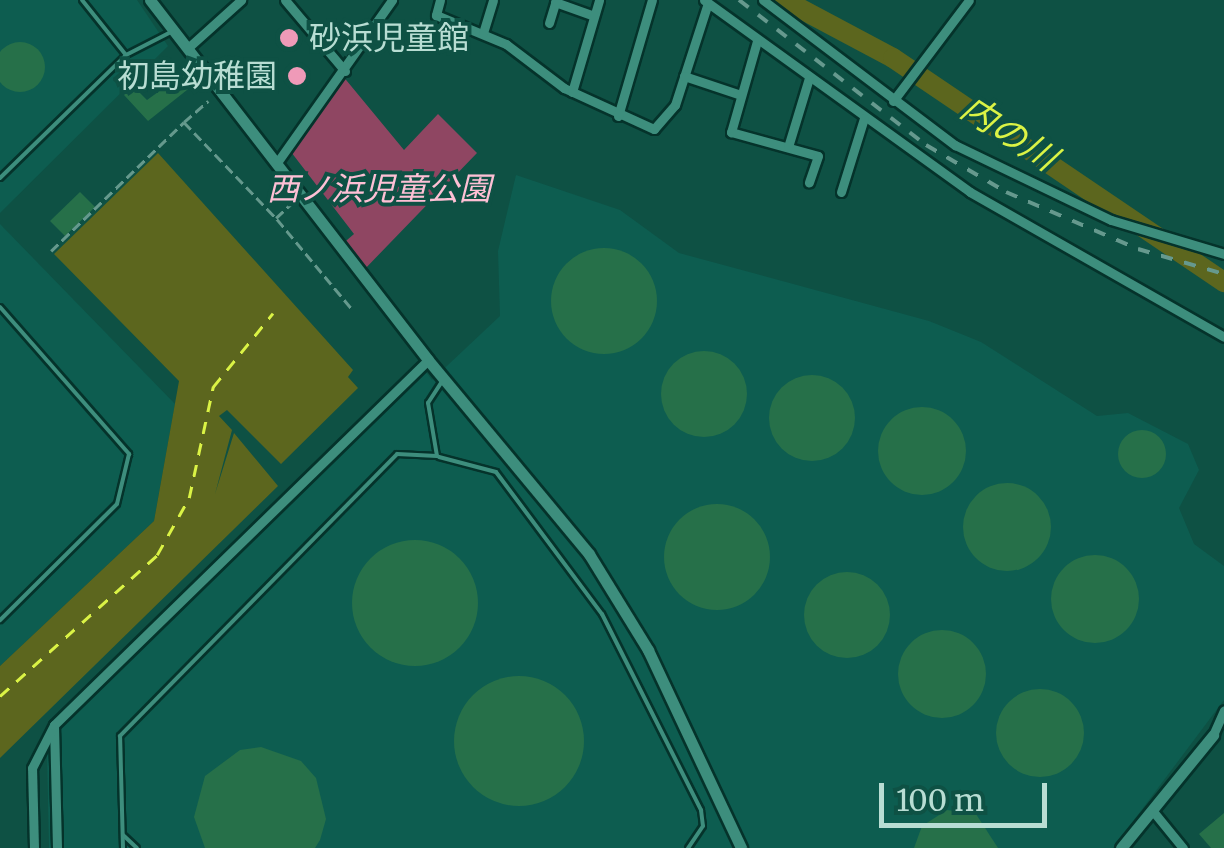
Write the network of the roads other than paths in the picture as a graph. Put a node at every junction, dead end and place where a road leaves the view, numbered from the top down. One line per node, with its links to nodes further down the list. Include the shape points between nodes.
1 (82, 0): 20 (lane)
2 (150, 0): 16 (street)
3 (241, 0): 19 (street)
4 (285, 0): 21 (street)
5 (392, 0): 21 (street)
6 (440, 0): 17 (street, via 436,15)
7 (493, 0): 17 (street)
8 (599, 0): 14 (street)
9 (652, 0): 27 (street)
10 (763, 0): 26 (street)
11 (969, 0): 26 (street)
12 (555, 1): 14 (street); 15 (street)
13 (706, 1): 18 (street); 22 (street)
14 (594, 16): 24 (street)
15 (549, 23)
16 (175, 30): 19 (street); 20 (lane)
17 (483, 33): 24 (street)
18 (757, 41): 23 (street); 25 (street)
19 (190, 46): 30 (street)
20 (126, 55): 31 (lane)
21 (344, 71): 30 (street)
22 (684, 76): 25 (street); 27 (street, via 658,128)
23 (809, 78): 28 (street); 29 (street)
24 (572, 92): 27 (street)
25 (741, 95): 29 (street, via 731,132)
26 (894, 102): 34 (street, via 1034,187)
27 (618, 116)
28 (864, 118): 33 (street); 36 (street, via 1085,264)
29 (788, 147): 32 (street, via 818,156)
30 (276, 164): 37 (street)
31 (0, 178)
32 (809, 182)
33 (841, 192)
34 (1224, 254)
35 (0, 308): 40 (lane, via 129,454 117,504)
36 (1224, 338)
37 (428, 360): 38 (street); 42 (street)
38 (444, 380): 39 (lane, via 428,403); 51 (street, via 542,490 605,577 674,701)
39 (437, 456): 45 (lane, via 397,454 120,736); 50 (lane, via 496,472 602,614 702,810 703,826)
40 (0, 620)
41 (1224, 710): 43 (street)
42 (54, 725): 46 (street, via 32,768); 47 (street)
43 (1219, 733): 44 (street)
44 (1152, 810): 52 (street); 53 (street)
45 (122, 834): 48 (lane); 49 (lane)
46 (34, 848)
47 (57, 848)
48 (123, 848)
49 (137, 848)
50 (688, 848)
51 (741, 848)
52 (1121, 848)
53 (1183, 848)

